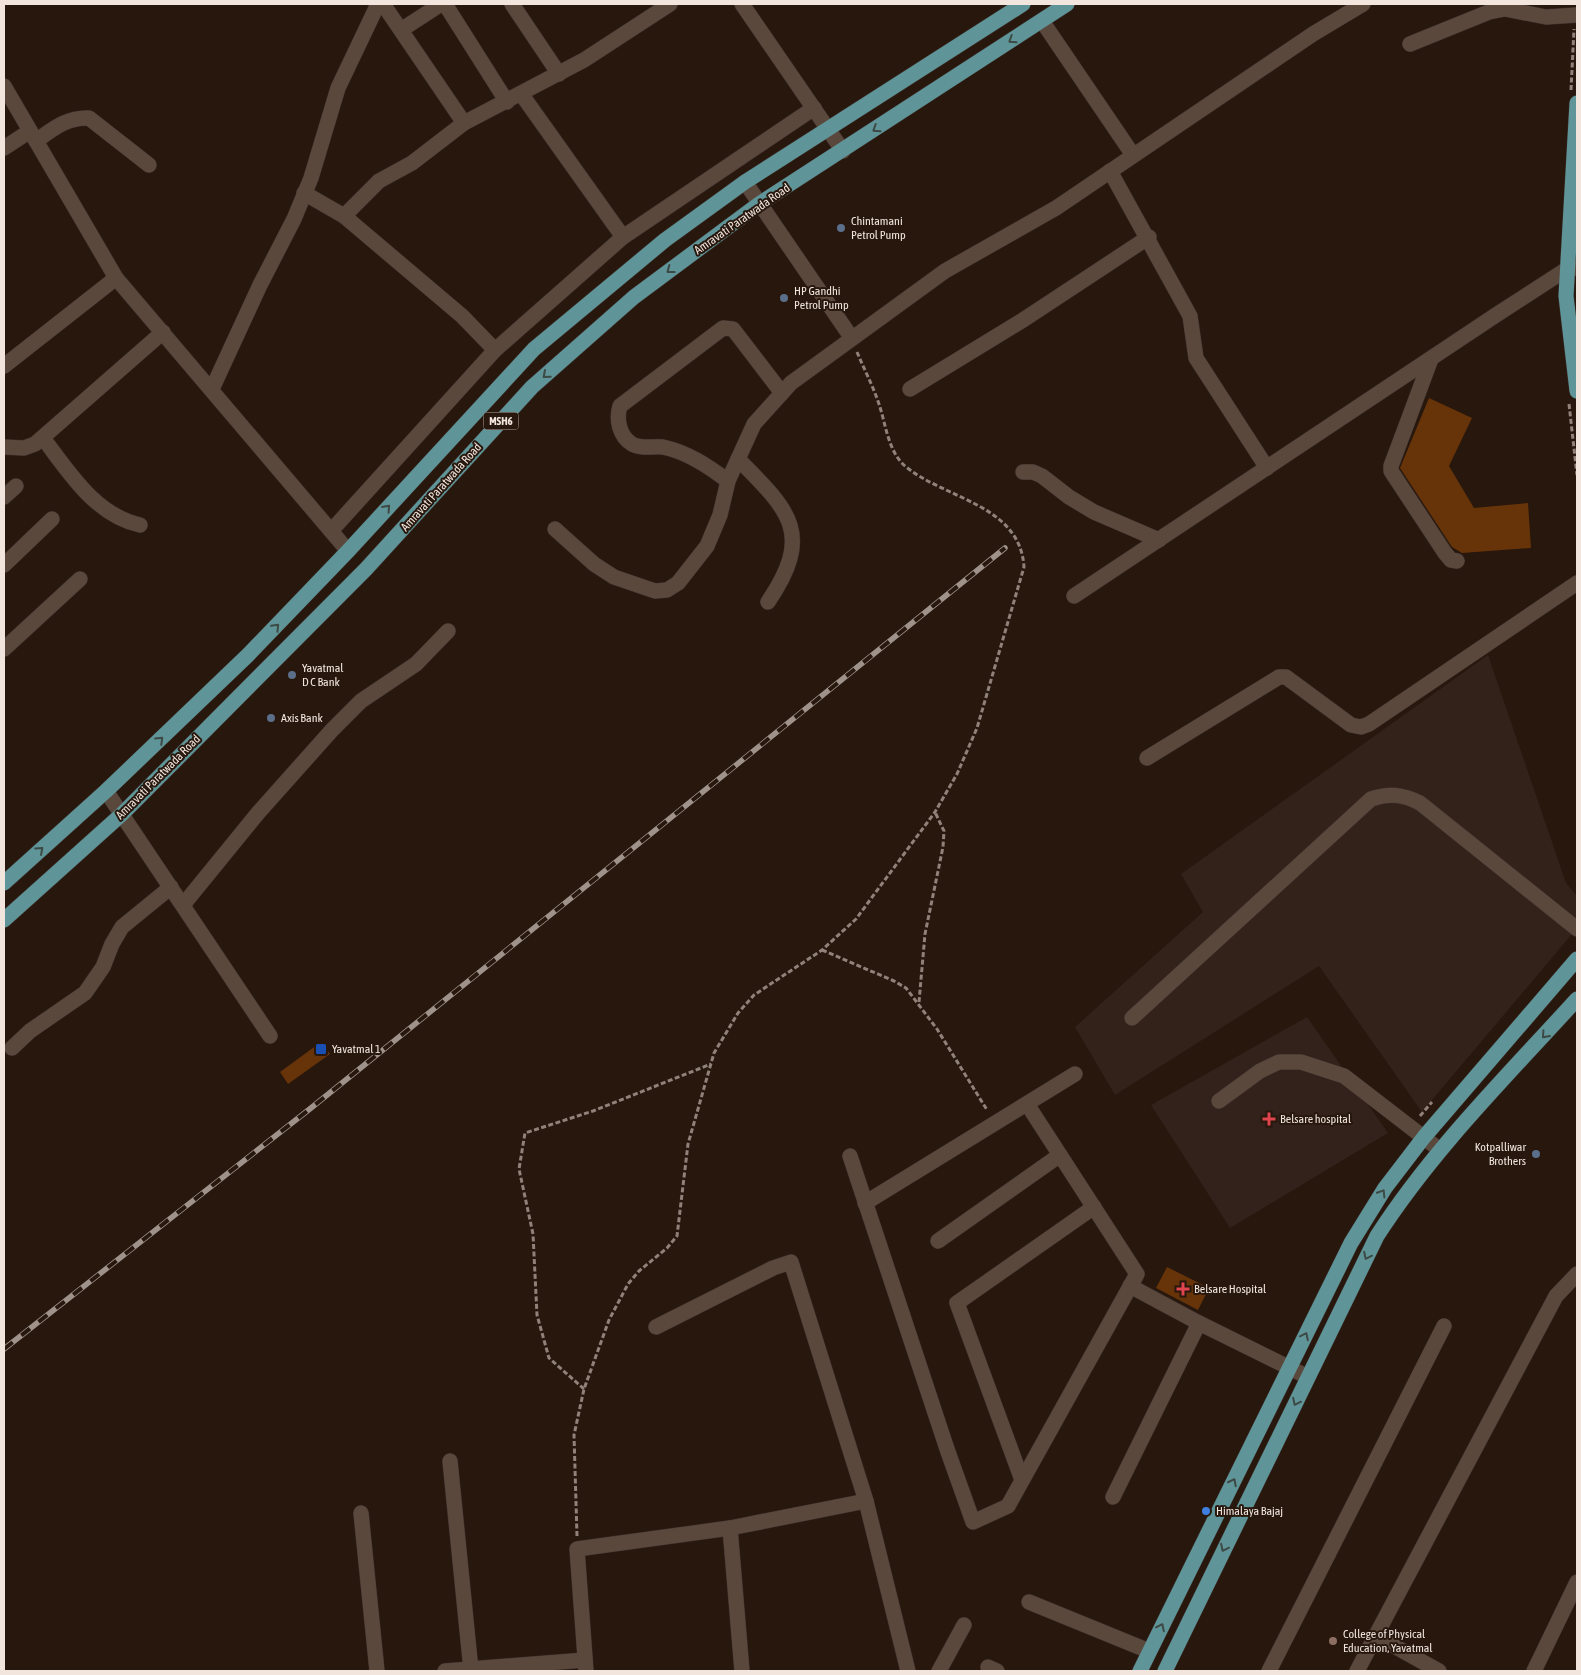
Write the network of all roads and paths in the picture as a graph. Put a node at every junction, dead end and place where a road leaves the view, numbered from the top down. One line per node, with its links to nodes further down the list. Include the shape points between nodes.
1 (378, 4): 29 (street, via 338,88)
2 (383, 4): 12 (street)
3 (443, 4): 12 (street); 17 (street)
4 (670, 4): 14 (street)
5 (742, 4): 19 (street)
6 (1022, 4): 21 (main road, Amravati Paratwada Road / MSH6)
7 (1067, 4): 11 (main road, Amravati Paratwada Road / MSH6)
8 (1362, 4): 25 (street)
9 (515, 5): 14 (street)
10 (1577, 15): 13 (street, via 1546,17 1505,9 1489,12)
11 (1042, 21): 24 (main road, Amravati Paratwada Road / MSH6, one-way to 24); 25 (street)
12 (401, 30): 20 (street)
13 (1410, 44)
14 (559, 74): 16 (street)
15 (4, 86): 22 (street)
16 (522, 94): 17 (street); 32 (street)
17 (507, 102): 20 (street)
18 (1577, 103): 34 (main road)
19 (814, 108): 21 (street); 32 (street)
20 (464, 123): 31 (street, via 412,163 379,181)
21 (828, 127): 24 (street); 28 (main road, Amravati Paratwada Road / MSH6)
22 (33, 136): 23 (street); 26 (street, via 66,120 89,118); 35 (street)
23 (4, 148)
24 (843, 152): 30 (main road, Amravati Paratwada Road / MSH6)
25 (1133, 155): 27 (street)
26 (149, 165)
27 (1110, 171): 33 (street); 37 (street, via 1056,208 945,270)
28 (744, 182): 30 (street); 58 (main road, Amravati Paratwada Road / MSH6, one-way to 28, via 534,349 665,240)
29 (304, 193): 31 (street); 41 (street)
30 (759, 204): 37 (street); 70 (main road, Amravati Paratwada Road / MSH6, one-way to 70, via 634,297 532,387 366,569)
31 (344, 216): 38 (street, via 462,316)
32 (623, 237): 38 (street)
33 (1149, 238): 42 (street); 48 (street, via 1190,316 1196,358)
34 (1572, 269): 39 (street); 43 (main road, via 1566,296)
35 (116, 278): 36 (street); 40 (street)
36 (163, 332): 41 (street); 45 (street)
37 (851, 337): 44 (street); 69 (path, via 898,458 921,477 995,515 1019,543 1023,555 1024,567 1014,606 978,728)
38 (495, 350): 56 (street)
39 (1431, 359): 48 (street); 59 (street, via 1391,472 1444,553)
40 (4, 366)
41 (212, 389): 56 (street)
42 (910, 389)
43 (1577, 391)
44 (782, 393): 47 (street, via 754,424); 50 (street, via 733,329 727,327 620,406 618,423 632,444 685,455 707,465)
45 (43, 438): 46 (street, via 24,448); 54 (street, via 81,488 108,512 128,523)
46 (4, 447)
47 (738, 459): 50 (street); 64 (street, via 772,492 792,532 792,556 784,578)
48 (1267, 468): 57 (street)
49 (1023, 472): 57 (street, via 1042,476 1094,512)
50 (728, 481): 55 (street, via 720,515 707,546 678,583 667,590 655,591 614,577 594,564)
51 (16, 486): 52 (street)
52 (4, 497)
53 (52, 519): 60 (street)
54 (140, 525)
55 (555, 529)
56 (331, 531): 58 (street)
57 (1159, 540): 63 (street)
58 (348, 551): 68 (main road, Amravati Paratwada Road / MSH6, one-way to 58, via 248,655)
59 (1457, 561)
60 (4, 564)
61 (80, 579): 66 (street)
62 (1577, 583): 67 (street, via 1369,724 1361,727 1351,724 1286,678 1279,677)
63 (1074, 596)
64 (768, 602)
65 (448, 631): 73 (street, via 416,664 360,701 258,813)
66 (4, 649)
67 (1147, 758)
68 (106, 791): 70 (street); 71 (main road, Amravati Paratwada Road / MSH6, one-way to 68)
69 (935, 812): 76 (path, via 856,920); 79 (path, via 944,831 944,847 925,934)
70 (122, 814): 72 (street); 74 (main road, Amravati Paratwada Road / MSH6)
71 (4, 883)
72 (171, 887): 73 (street); 82 (street, via 122,926 103,967 84,993 30,1031)
73 (182, 905): 81 (street)
74 (4, 920)
75 (1577, 929): 80 (street, via 1420,803 1402,794 1386,794 1371,799)
76 (822, 950): 79 (path, via 894,981 906,988); 83 (path, via 754,995 724,1034)
77 (1577, 959): 88 (main road)
78 (1577, 999): 89 (main road, one-way to 89)
79 (919, 1003): 87 (path)
80 (1132, 1018)
81 (270, 1036)
82 (12, 1048)
83 (711, 1064): 102 (path, via 688,1144 677,1236 638,1270 628,1284 609,1320); 102 (path, via 593,1112 525,1133 519,1169 533,1234 537,1315 549,1358)
84 (1075, 1074): 86 (street)
85 (1220, 1101): 88 (street, via 1260,1071 1279,1062 1301,1062 1344,1076)
86 (1027, 1104): 87 (street); 90 (street)
87 (995, 1124): 92 (street)
88 (1424, 1137): 89 (street); 100 (main road, one-way to 88, via 1351,1243 1385,1188)
89 (1440, 1150): 101 (main road, one-way to 101, via 1402,1197 1377,1236)
90 (1060, 1154): 93 (street); 94 (street)
91 (850, 1156): 92 (street)
92 (865, 1203): 104 (street, via 973,1522 1008,1506)
93 (1094, 1207): 96 (street, via 1137,1274); 104 (street, via 957,1303)
94 (938, 1241)
95 (1577, 1274): 113 (street, via 1556,1296)
96 (1130, 1286): 97 (street); 104 (street)
97 (1199, 1323): 100 (street); 105 (street)
98 (1444, 1326): 124 (street)
99 (656, 1327): 106 (street, via 790,1262)
100 (1289, 1369): 101 (street); 114 (main road, one-way to 100)
101 (1308, 1378): 123 (main road, one-way to 123)
102 (584, 1389): 109 (path, via 574,1434)
103 (450, 1461): 116 (street)
104 (1022, 1480)
105 (1113, 1497)
106 (866, 1501): 108 (street); 120 (street)
107 (361, 1513): 117 (street)
108 (730, 1528): 109 (street); 119 (street)
109 (577, 1549): 115 (street)
110 (1575, 1589): 127 (street)
111 (1029, 1602): 114 (street)
112 (964, 1625): 121 (street)
113 (1376, 1636): 125 (street); 126 (street)
114 (1149, 1651): 122 (main road)
115 (585, 1665): 116 (street)
116 (471, 1670): 118 (street)
117 (377, 1671)
118 (445, 1671)
119 (742, 1671)
120 (908, 1671)
121 (938, 1671)
122 (1140, 1671)
123 (1165, 1671)
124 (1269, 1671)
125 (1357, 1671)
126 (1440, 1671)
127 (1534, 1671)

